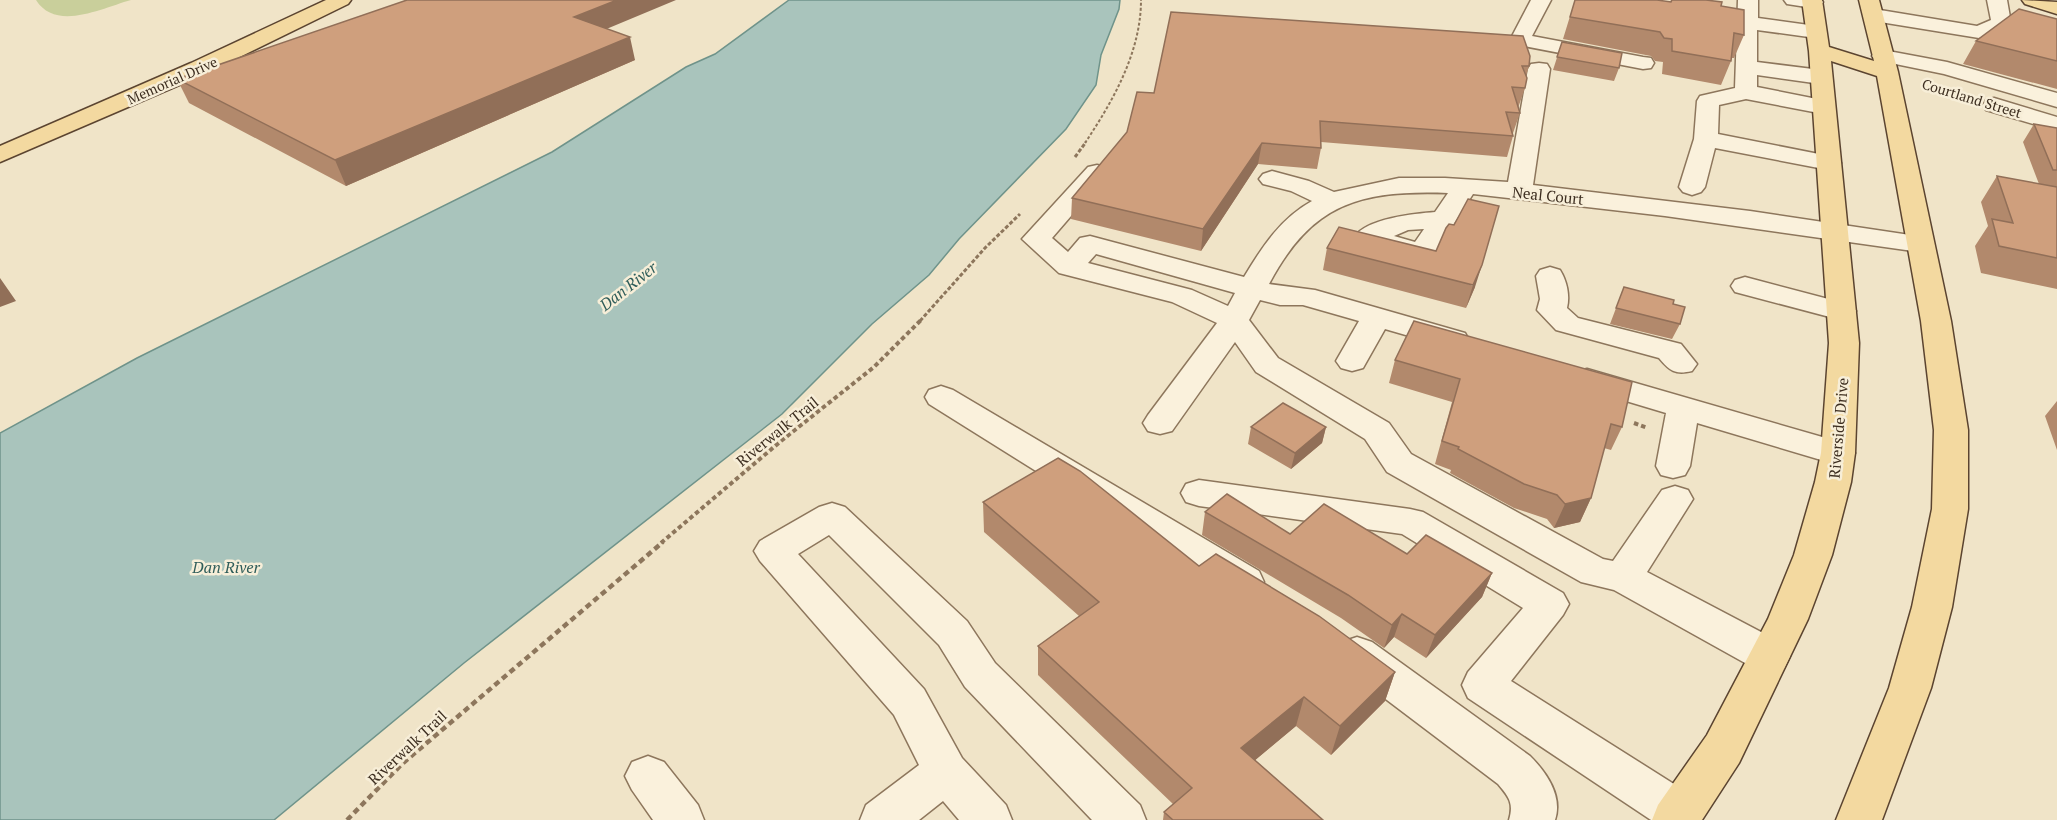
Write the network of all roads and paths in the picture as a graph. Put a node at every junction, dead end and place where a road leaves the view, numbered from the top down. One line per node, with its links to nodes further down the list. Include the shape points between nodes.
1 (307, 0): 24 (main road, Memorial Drive, via 177,61)
2 (341, 0): 26 (main road, Memorial Drive, via 199,68)
3 (1141, 0): 27 (path, via 1135,46 1120,83)
4 (1541, 0): 15 (street, via 1520,40)
5 (1748, 0): 10 (street)
6 (1997, 0): 11 (street)
7 (2032, 0): 9 (main road)
8 (1871, 8): 13 (street); 16 (main road)
9 (2057, 8)
10 (1748, 23): 14 (street); 17 (street)
11 (2001, 23): 12 (street); 13 (street)
12 (2023, 28)
13 (1979, 32): 19 (street)
14 (1814, 39): 16 (main road); 17 (street); 20 (street); 28 (main road, Riverside Drive)
15 (1643, 63)
16 (1885, 64): 19 (street, Courtland Street); 38 (main road)
17 (1746, 67): 20 (street)
18 (1539, 69): 33 (street)
19 (1945, 78): 22 (street, Courtland Street)
20 (1746, 92): 25 (street, via 1708,101)
21 (1977, 100): 23 (street, Courtland Street)
22 (2057, 100)
23 (2057, 124)
24 (0, 135)
25 (1706, 139): 28 (street); 32 (street)
26 (0, 154)
27 (1071, 160)
28 (1829, 163): 37 (main road, Riverside Drive)
29 (1097, 172): 39 (street, via 1036,239)
30 (1272, 179): 34 (street)
31 (1466, 186): 33 (street, Neal Court); 34 (street, Neal Court, via 1397,186); 36 (street)
32 (1692, 187)
33 (1519, 192): 37 (street, Neal Court)
34 (1333, 201): 43 (street, Neal Court, via 1292,229)
35 (1024, 210): 64 (path, Riverwalk Trail, via 874,367 448,724)
36 (1443, 220)
37 (1834, 231): 38 (street, Neal Court); 45 (main road, Riverside Drive)
38 (1920, 244): 70 (main road, via 1936,321 1951,430 1950,509 1932,607 1910,688)
39 (1069, 267): 40 (street, via 1090,244); 44 (street)
40 (1198, 272): 43 (street); 44 (street)
41 (1550, 276): 50 (street, via 1555,299 1552,310 1567,324 1670,351)
42 (1745, 286): 45 (street)
43 (1252, 287): 46 (street, via 1280,296 1305,296); 47 (street, Neal Court)
44 (1182, 296): 47 (street)
45 (1841, 311): 55 (main road, Riverside Drive, via 1844,343)
46 (1376, 317): 48 (street); 49 (street)
47 (1234, 320): 54 (street, Neal Court); 57 (street, via 1267,365 1377,431 1399,463 1595,572)
48 (1478, 347)
49 (1352, 361)
50 (1681, 364)
51 (1558, 371): 53 (street)
52 (941, 397): 58 (street)
53 (1683, 408): 55 (street); 57 (street, via 1674,483)
54 (1160, 423)
55 (1838, 453): 60 (main road, Riverside Drive, via 1813,555)
56 (1198, 493): 63 (street, via 1410,522 1549,604 1483,685)
57 (1623, 577): 60 (street)
58 (1275, 601)
59 (1326, 632): 69 (street, via 1505,760 1532,796)
60 (1769, 656): 63 (main road, Riverside Drive, via 1723,749)
61 (946, 772): 66 (street); 67 (street); 68 (street, via 909,702 773,551 832,516 953,633 980,675)
62 (648, 776): 65 (street)
63 (1678, 817)
64 (347, 820)
65 (681, 820)
66 (883, 820)
67 (989, 820)
68 (1123, 820)
69 (1532, 820)
70 (1859, 820)

